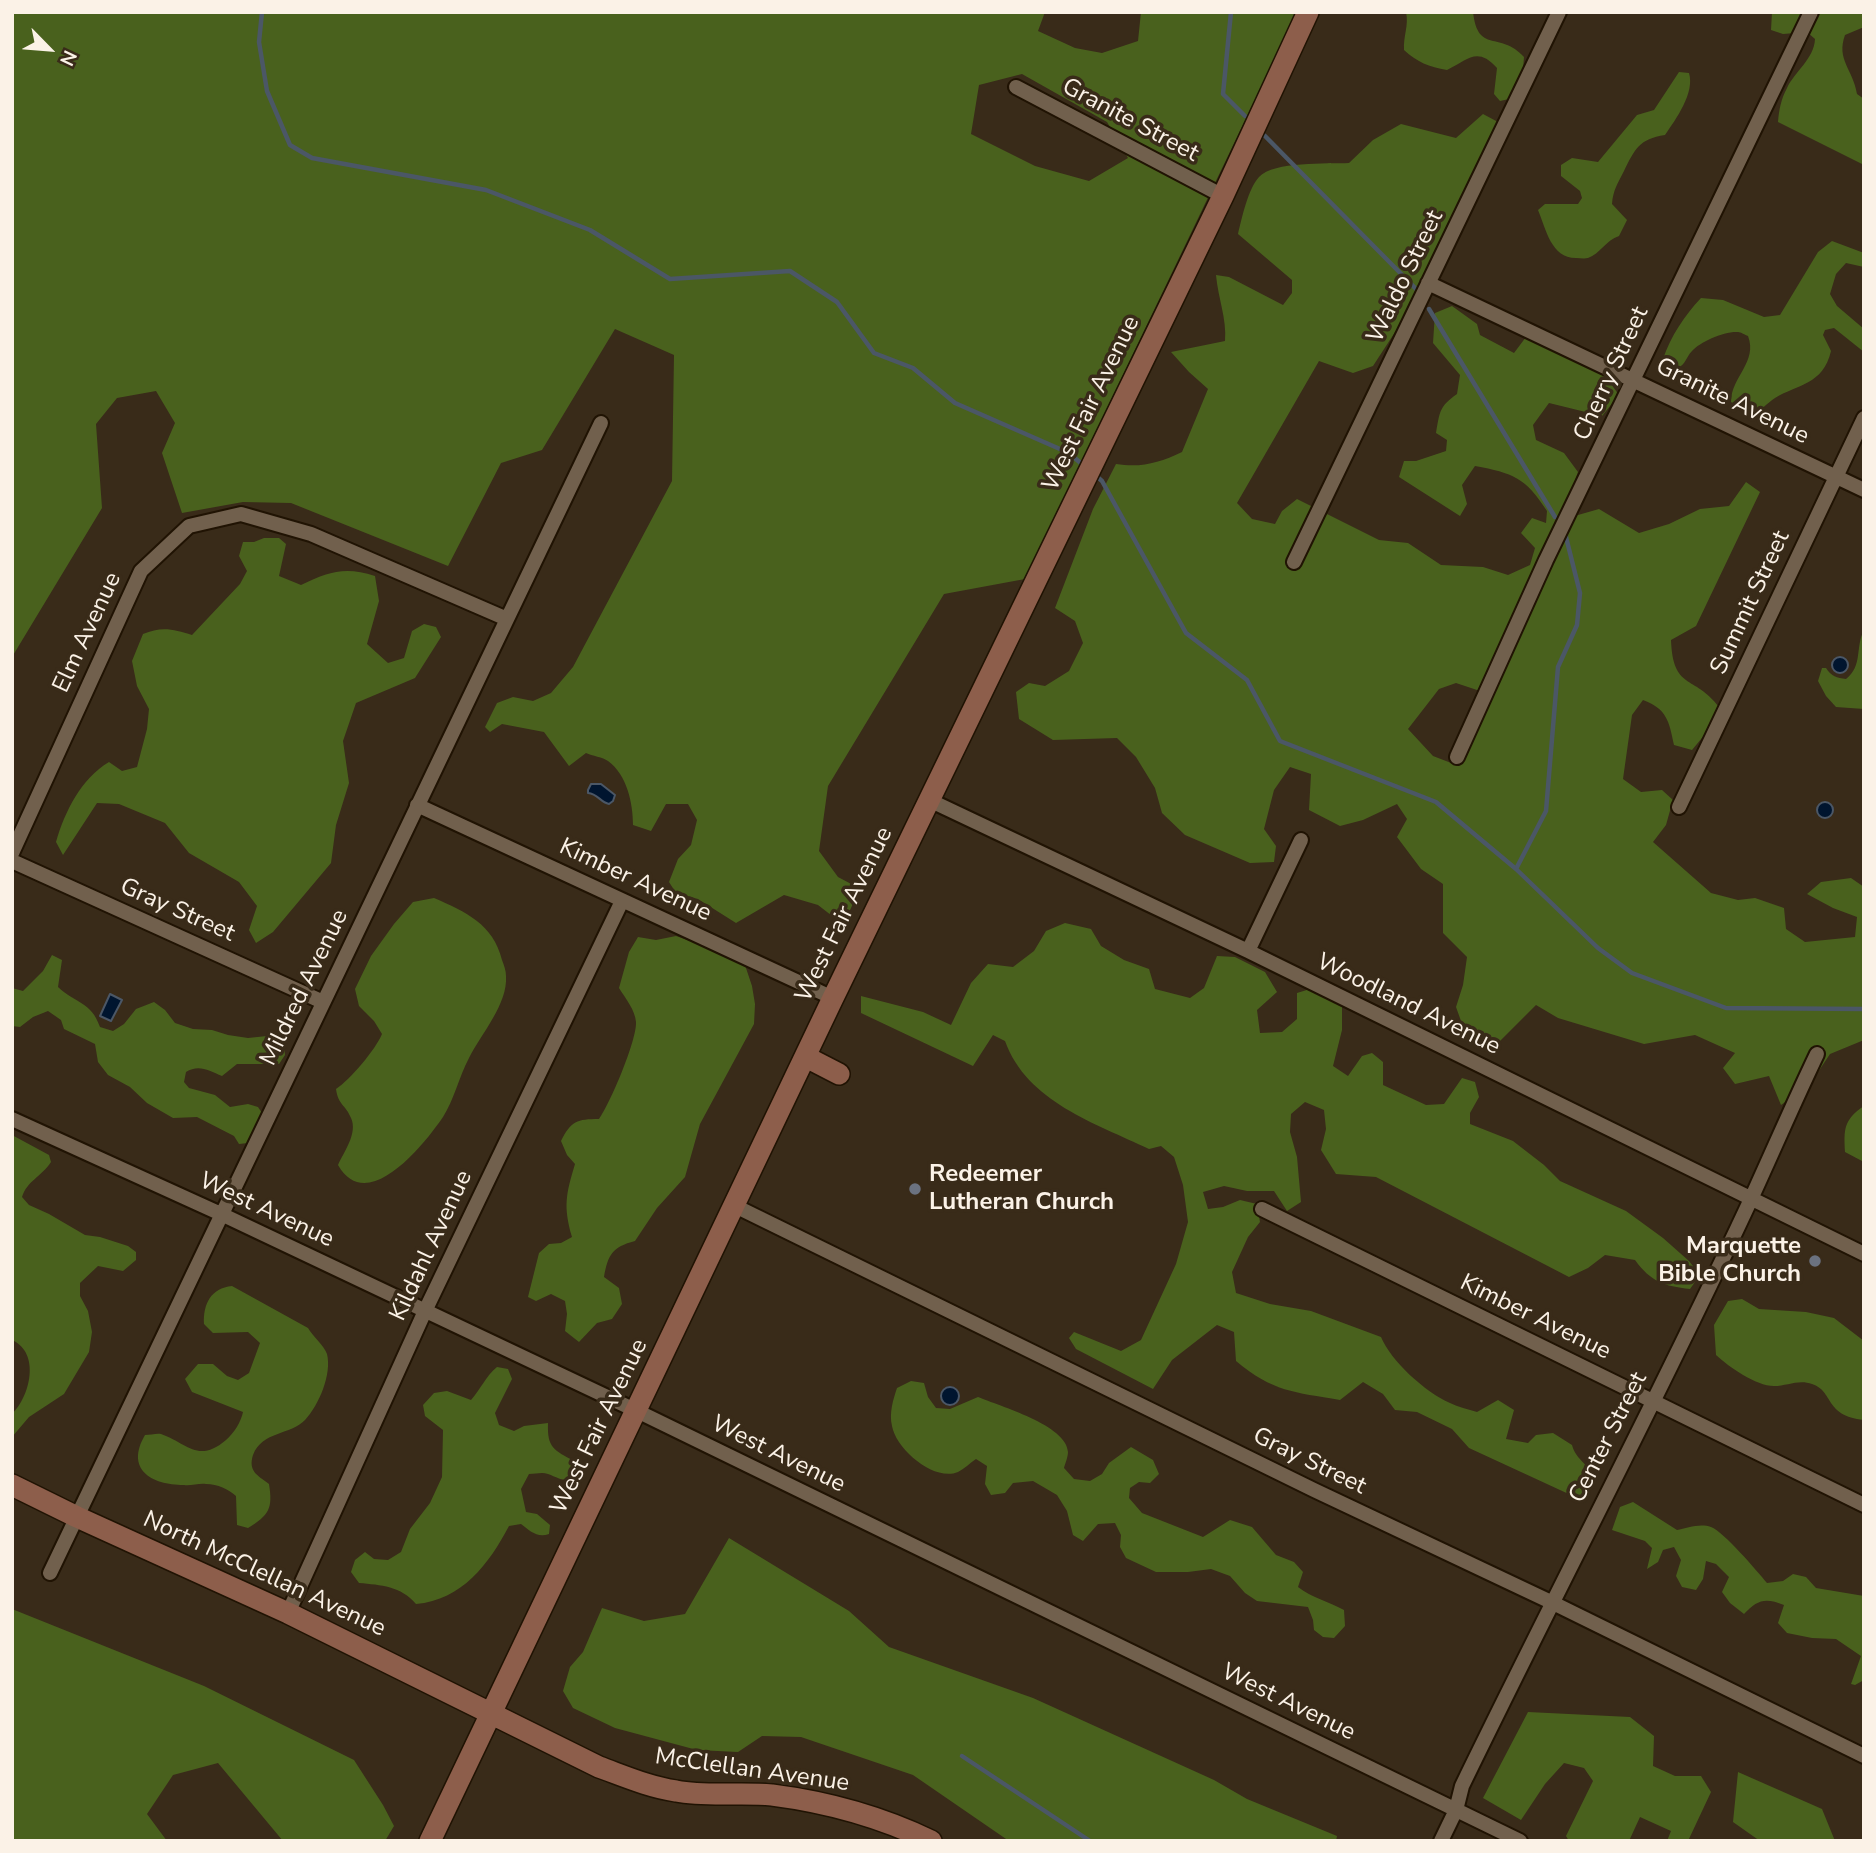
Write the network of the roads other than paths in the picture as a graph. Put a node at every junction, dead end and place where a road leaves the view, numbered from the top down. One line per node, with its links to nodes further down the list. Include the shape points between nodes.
1 (1308, 12): 5 (street, West Fair Avenue)
2 (1559, 12): 6 (street, Waldo Street)
3 (1811, 12): 7 (street, Cherry Street)
4 (1016, 87): 5 (street, Granite Street)
5 (1223, 196): 15 (street, West Fair Avenue)
6 (1428, 283): 7 (street, Granite Avenue); 12 (street, Waldo Street)
7 (1634, 380): 10 (street, Granite Avenue); 14 (street, Cherry Street)
8 (1864, 418): 10 (street, Summit Street)
9 (601, 423): 13 (street, Mildred Avenue)
10 (1836, 477): 11 (street, Granite Avenue); 17 (street, Summit Street)
11 (1864, 491)
12 (1294, 562)
13 (507, 620): 16 (street, Mildred Avenue); 19 (street, Elm Avenue, via 299,531 241,514 189,526 141,571)
14 (1457, 757)
15 (929, 800): 22 (street, Woodland Avenue); 23 (street, West Fair Avenue)
16 (417, 805): 21 (street, Kimber Avenue); 24 (street, Mildred Avenue)
17 (1679, 807)
18 (1301, 840): 22 (street)
19 (12, 853)
20 (12, 861): 24 (street, Gray Street)
21 (622, 901): 23 (street, Kimber Avenue); 34 (street, Kildahl Avenue)
22 (1248, 951): 29 (street, Woodland Avenue)
23 (833, 998): 26 (street, West Fair Avenue)
24 (323, 1002): 32 (street, Mildred Avenue)
25 (1817, 1054): 29 (street, Center Street)
26 (806, 1057): 27 (street); 30 (street, West Fair Avenue)
27 (839, 1074)
28 (12, 1119): 32 (street, West Avenue)
29 (1751, 1200): 33 (street, Woodland Avenue); 35 (street, Center Street)
30 (735, 1206): 36 (street, West Fair Avenue); 41 (street, Gray Street)
31 (1262, 1209): 35 (street, Kimber Avenue)
32 (221, 1214): 34 (street, West Avenue); 39 (street, Mildred Avenue)
33 (1864, 1254)
34 (425, 1311): 36 (street, West Avenue); 42 (street, Kildahl Avenue)
35 (1653, 1402): 38 (street, Kimber Avenue); 41 (street, Center Street)
36 (637, 1411): 43 (street, West Fair Avenue); 45 (street, West Avenue)
37 (12, 1485): 39 (street, North McClellan Avenue)
38 (1864, 1504)
39 (76, 1517): 40 (street, Mildred Avenue); 42 (street, North McClellan Avenue)
40 (50, 1573)
41 (1551, 1602): 44 (street, Gray Street); 45 (street, Center Street, via 1462,1786)
42 (288, 1613): 43 (street, North McClellan Avenue)
43 (493, 1713): 46 (street, West Fair Avenue); 47 (street, McClellan Avenue, via 599,1767 639,1782 676,1792 771,1795 823,1804 860,1812)
44 (1864, 1756)
45 (1455, 1810): 48 (street, Center Street); 49 (street, West Avenue)
46 (430, 1841)
47 (931, 1841)
48 (1441, 1841)
49 (1520, 1841)

